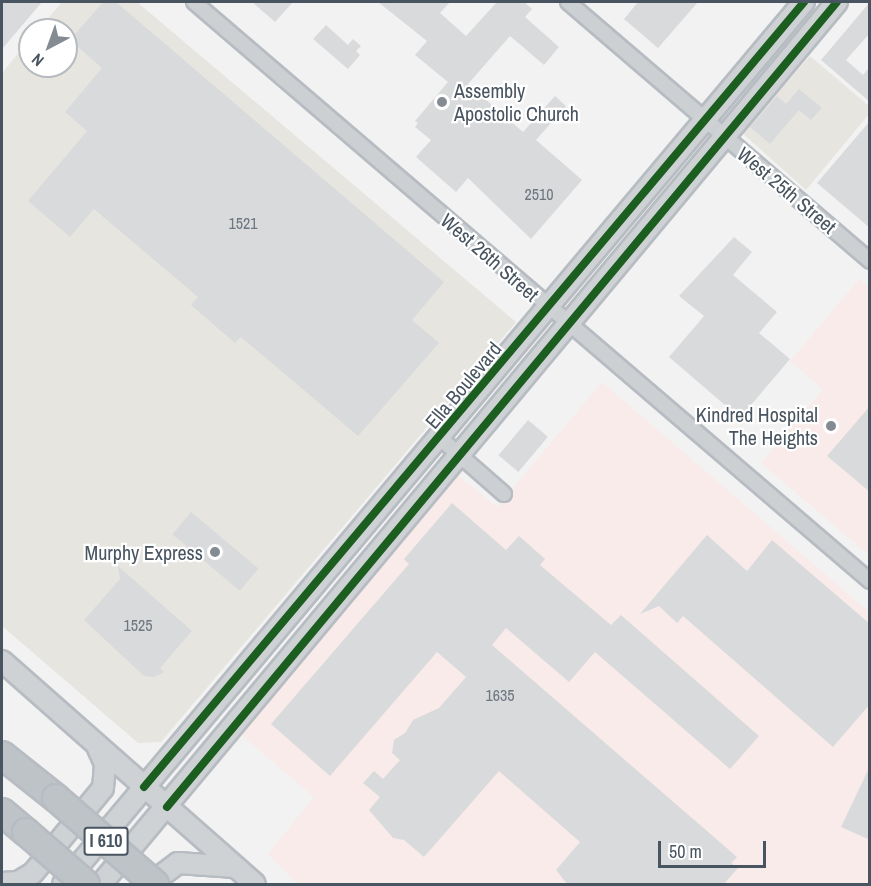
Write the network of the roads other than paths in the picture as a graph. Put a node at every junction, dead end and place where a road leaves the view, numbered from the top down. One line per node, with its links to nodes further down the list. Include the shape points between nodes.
1 (194, 2): 8 (street, West 26th Street)
2 (568, 2): 5 (street, West 25th Street)
3 (804, 2): 5 (main road, Ella Boulevard)
4 (837, 2): 6 (main road, Ella Boulevard)
5 (705, 120): 6 (street, West 25th Street); 8 (main road, Ella Boulevard)
6 (724, 136): 7 (street, West 25th Street); 9 (main road, Ella Boulevard)
7 (870, 261)
8 (549, 307): 9 (street, West 26th Street); 10 (main road, Ella Boulevard)
9 (569, 324): 11 (main road, Ella Boulevard); 13 (street, West 26th Street)
10 (440, 438): 11 (street); 17 (main road, Ella Boulevard)
11 (458, 454): 12 (street); 18 (main road, Ella Boulevard)
12 (504, 494)
13 (870, 581)
14 (2, 661): 15 (main road)
15 (96, 744): 17 (main road); 21 (main road, via 105,764 103,788 33,873 18,882)
16 (2, 755): 26 (highway, I 610, bridge)
17 (144, 787): 18 (main road); 22 (main road, Ella Boulevard)
18 (167, 807): 20 (main road); 24 (main road, Ella Boulevard)
19 (2, 812): 23 (highway, I 610, bridge)
20 (235, 867): 25 (main road, via 178,863); 27 (main road)
21 (2, 883)
22 (63, 885)
23 (86, 885)
24 (101, 885)
25 (150, 885)
26 (155, 885)
27 (255, 885)

